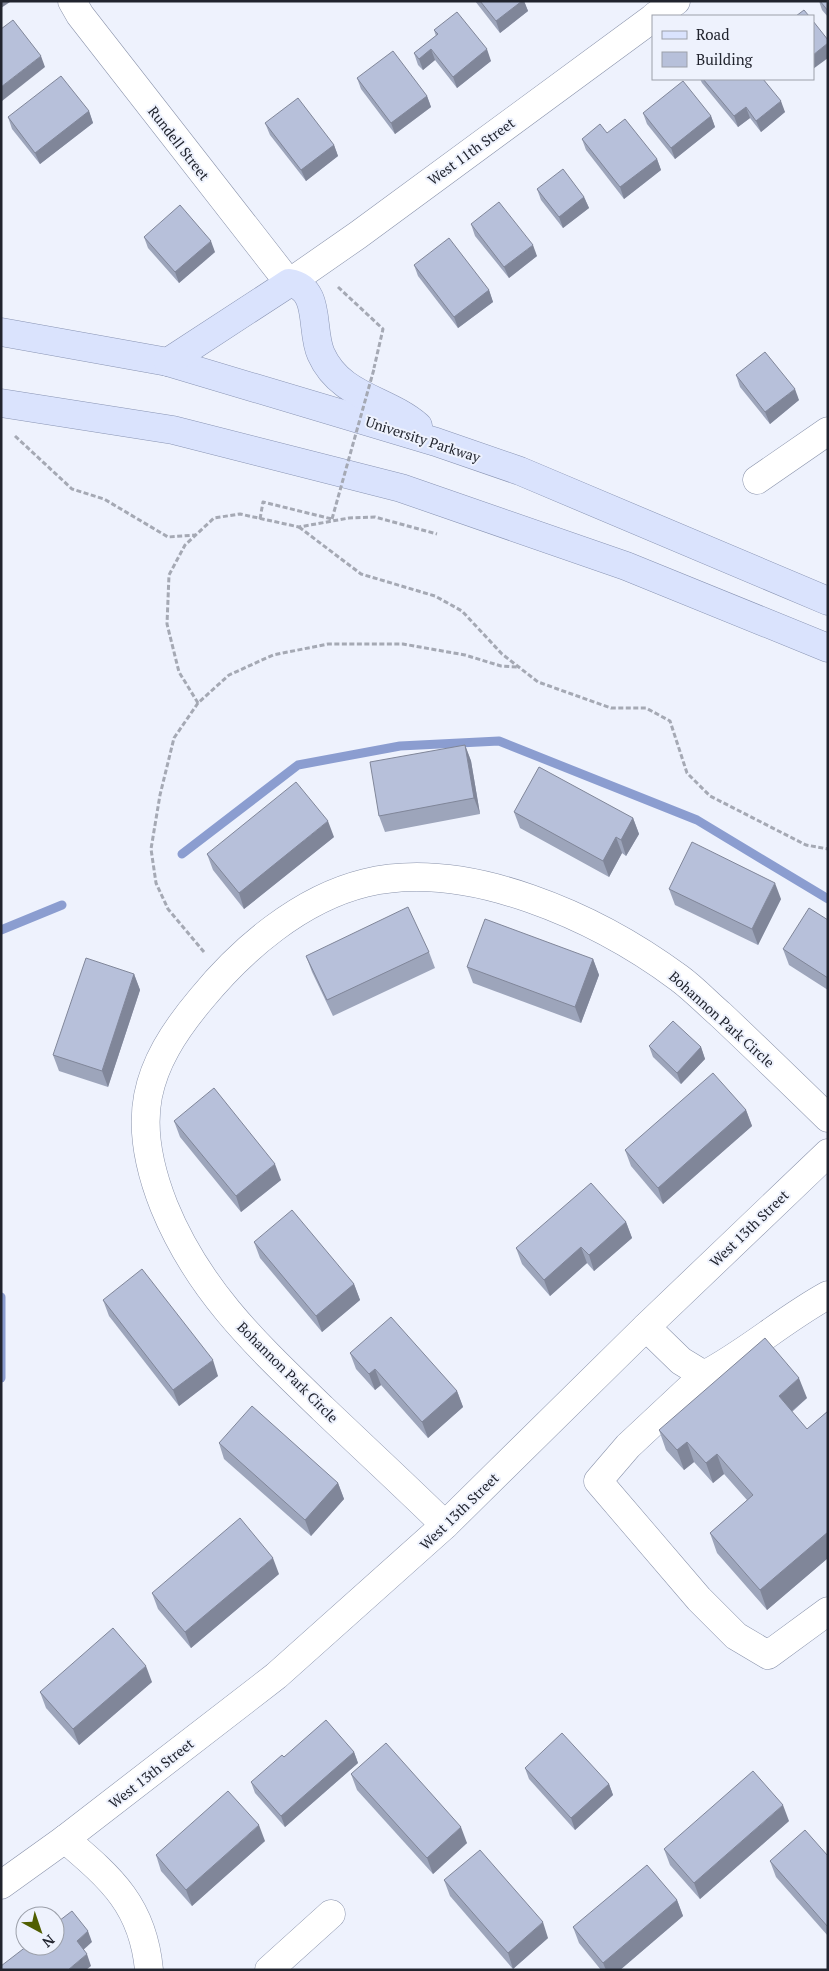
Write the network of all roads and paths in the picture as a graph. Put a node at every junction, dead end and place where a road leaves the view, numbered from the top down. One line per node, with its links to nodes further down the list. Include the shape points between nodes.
1 (72, 1): 4 (street, Rundell Street)
2 (652, 17): 3 (street, West 11th Street)
3 (314, 266): 4 (street, West 11th Street); 11 (path, bridge, via 383,330 332,520 263,502)
4 (289, 283): 6 (main road); 9 (main road, via 299,285 307,292 321,354 340,382 413,422)
5 (1, 332): 6 (main road, University Parkway)
6 (168, 362): 9 (main road, University Parkway)
7 (6, 404): 13 (path, via 9,430 72,489 104,499 168,537); 16 (main road, via 172,430 401,488 626,566)
8 (828, 431): 10 (street)
9 (436, 442): 15 (main road, University Parkway, via 520,471)
10 (757, 480)
11 (260, 519): 12 (path); 13 (path, via 240,514 214,518)
12 (299, 527): 14 (path, via 375,517); 17 (path, via 362,574 435,596 462,611 502,654)
13 (196, 535): 18 (path, via 185,545 170,575 167,624 179,672)
14 (442, 536)
15 (828, 600)
16 (828, 648)
17 (519, 667): 18 (path, via 501,666 465,655 403,644 328,644 264,659 229,675); 19 (path, via 538,682 602,705 646,708 670,721 687,773 710,796 806,845)
18 (198, 703): 20 (path, via 174,738 151,849 156,883 168,910)
19 (828, 849)
20 (223, 975): 21 (street, Bohannon Park Circle, via 255,944 302,909 340,891 366,883 408,877 466,882 520,895 574,916 637,948 683,981); 26 (street, Bohannon Park Circle, via 177,1028 156,1065 148,1090 145,1117 150,1160 163,1202 180,1242 201,1278 251,1339)
21 (828, 1118)
22 (828, 1153): 24 (street, West 13th Street)
23 (828, 1295): 25 (street, via 795,1313 728,1362)
24 (646, 1327): 25 (street, via 681,1361); 26 (street, West 13th Street)
25 (704, 1375): 27 (street, via 628,1446 598,1481 699,1599 736,1636 768,1655)
26 (445, 1525): 28 (street, West 13th Street, via 276,1676)
27 (828, 1611)
28 (65, 1839): 29 (street, West 13th Street); 31 (street, via 104,1872 134,1911 147,1944)
29 (1, 1886)
30 (332, 1914): 32 (street)
31 (150, 1970)
32 (269, 1970)

